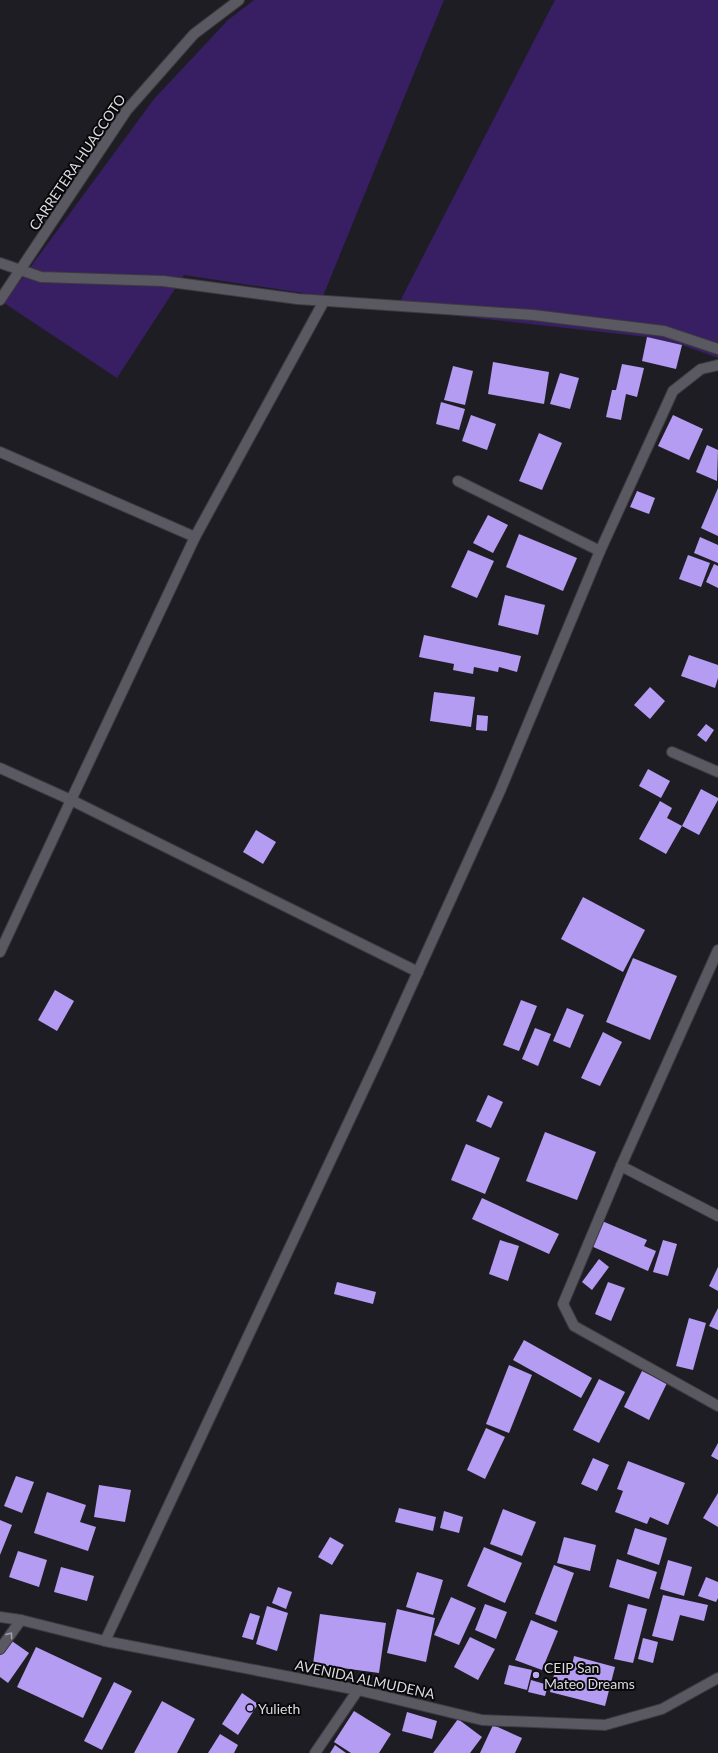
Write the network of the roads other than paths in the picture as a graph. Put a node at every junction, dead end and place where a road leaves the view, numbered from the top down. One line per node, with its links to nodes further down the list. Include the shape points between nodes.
1 (240, 0): 3 (street, CARRETERA HUACCOTO, via 194,34 127,110)
2 (0, 263): 3 (street)
3 (20, 270): 4 (street, CARRETERA HUACCOTO); 5 (street, via 41,277 163,281)
4 (0, 300)
5 (324, 301): 6 (street, via 556,318 664,331); 10 (street)
6 (718, 349)
7 (718, 365): 11 (street, via 701,369 673,391)
8 (0, 452): 10 (street)
9 (458, 481): 11 (street)
10 (195, 537): 15 (street)
11 (600, 551): 18 (street, via 500,791)
12 (672, 752): 14 (street)
13 (0, 768): 15 (street)
14 (718, 772)
15 (71, 800): 17 (street); 18 (street)
16 (718, 950): 19 (street)
17 (0, 952)
18 (418, 972): 24 (street)
19 (621, 1166): 20 (street); 21 (street, via 563,1304 574,1326)
20 (718, 1216)
21 (718, 1406)
22 (0, 1617): 23 (street, AVENIDA ALMUDENA)
23 (21, 1620): 24 (street, AVENIDA ALMUDENA); 25 (street, one-way to 23)
24 (105, 1640): 27 (street, AVENIDA ALMUDENA)
25 (0, 1649)
26 (718, 1678): 27 (street, AVENIDA ALMUDENA, via 662,1708 605,1724 482,1720)
27 (358, 1690): 28 (street)
28 (315, 1753)

